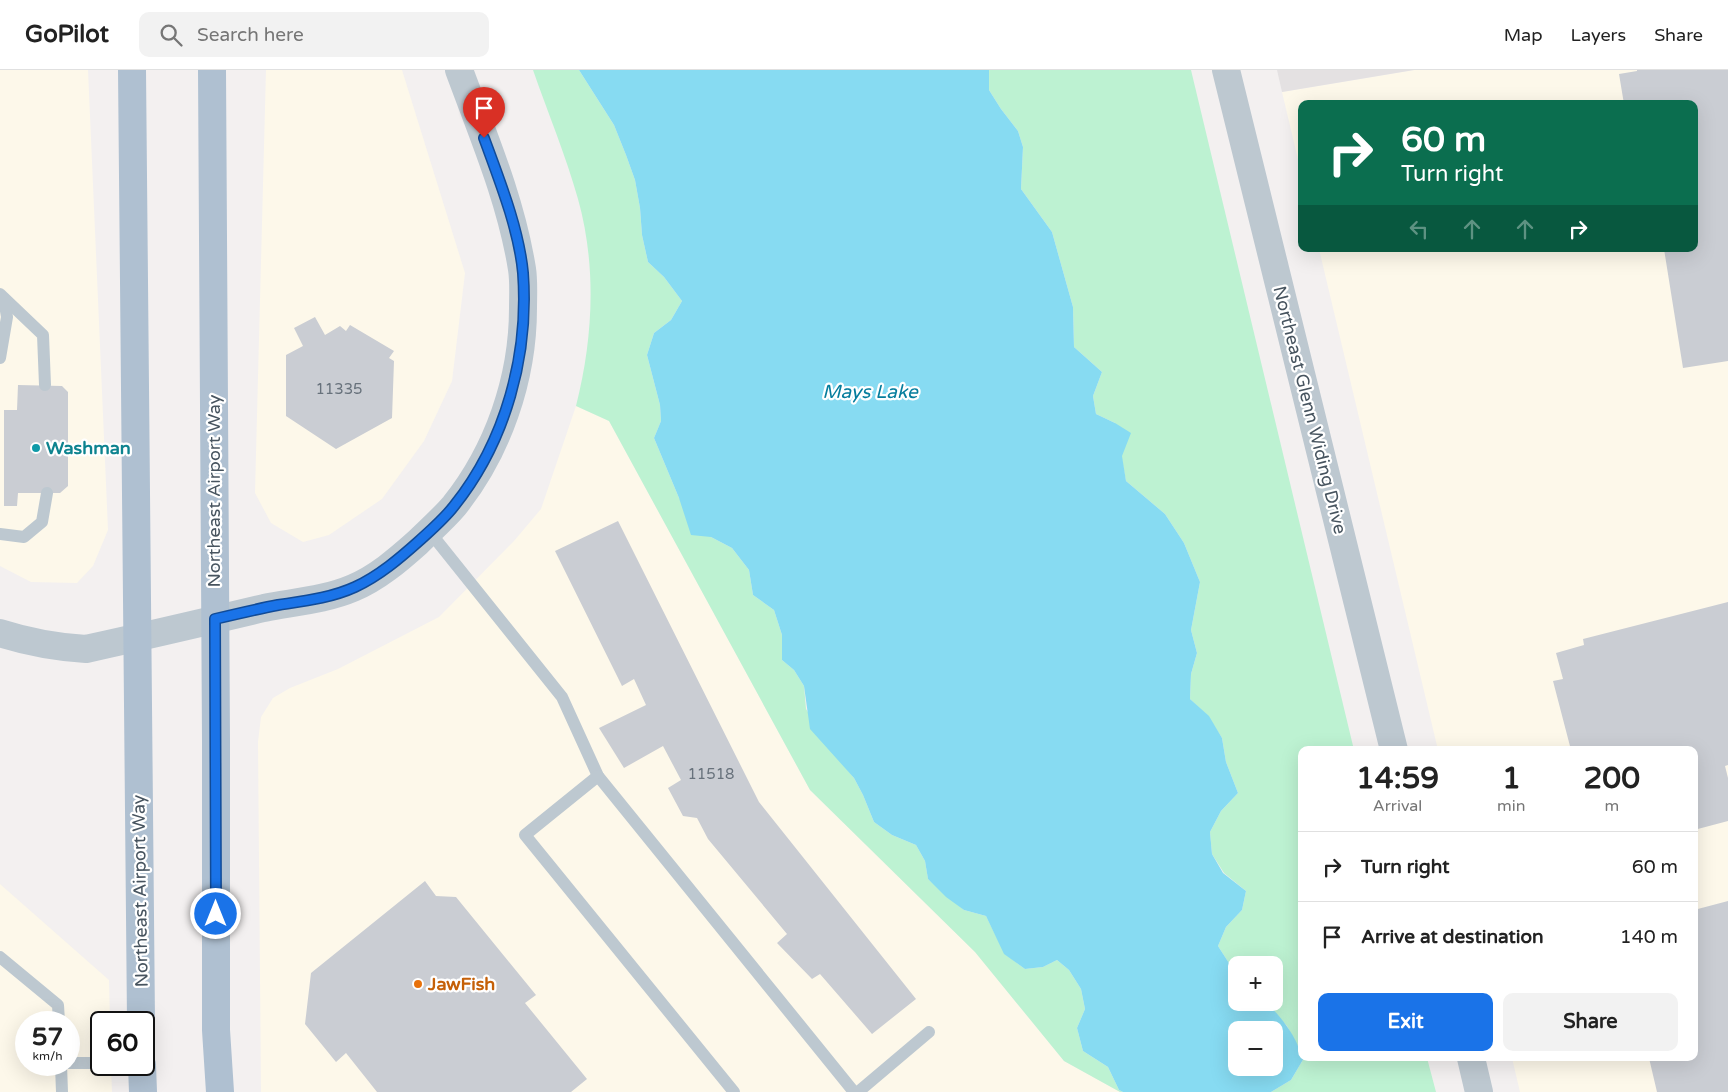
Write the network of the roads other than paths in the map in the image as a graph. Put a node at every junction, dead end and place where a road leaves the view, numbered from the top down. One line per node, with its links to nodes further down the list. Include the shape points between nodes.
1 (132, 70): 13 (main road, Northeast Airport Way)
2 (212, 70): 11 (main road, Northeast Airport Way)
3 (459, 70): 9 (street, via 513,225 522,272 523,322 520,356 503,419 471,482 453,507)
4 (1226, 70): 14 (street, Northeast Glenn Widing Drive)
5 (2, 296): 6 (lane, via 7,317); 7 (lane, via 43,335)
6 (0, 358)
7 (46, 386)
8 (47, 493): 10 (lane, via 42,522 24,537)
9 (429, 531): 11 (street, via 378,574 354,588); 15 (lane, via 562,697)
10 (0, 534)
11 (215, 619): 13 (street); 25 (main road, Northeast Airport Way, via 216,1030)
12 (0, 633): 13 (street, via 55,647 86,649)
13 (137, 637): 18 (main road, Northeast Airport Way)
14 (1393, 746)
15 (598, 776): 26 (lane, via 525,835); 27 (lane)
16 (0, 957): 17 (lane, via 58,1005)
17 (58, 1011)
18 (141, 1011)
19 (929, 1032): 28 (lane)
20 (1471, 1061): 29 (street)
21 (61, 1076): 23 (lane)
22 (142, 1076): 24 (main road)
23 (62, 1092)
24 (143, 1092)
25 (220, 1092)
26 (734, 1092)
27 (854, 1092)
28 (858, 1092)
29 (1479, 1092)

